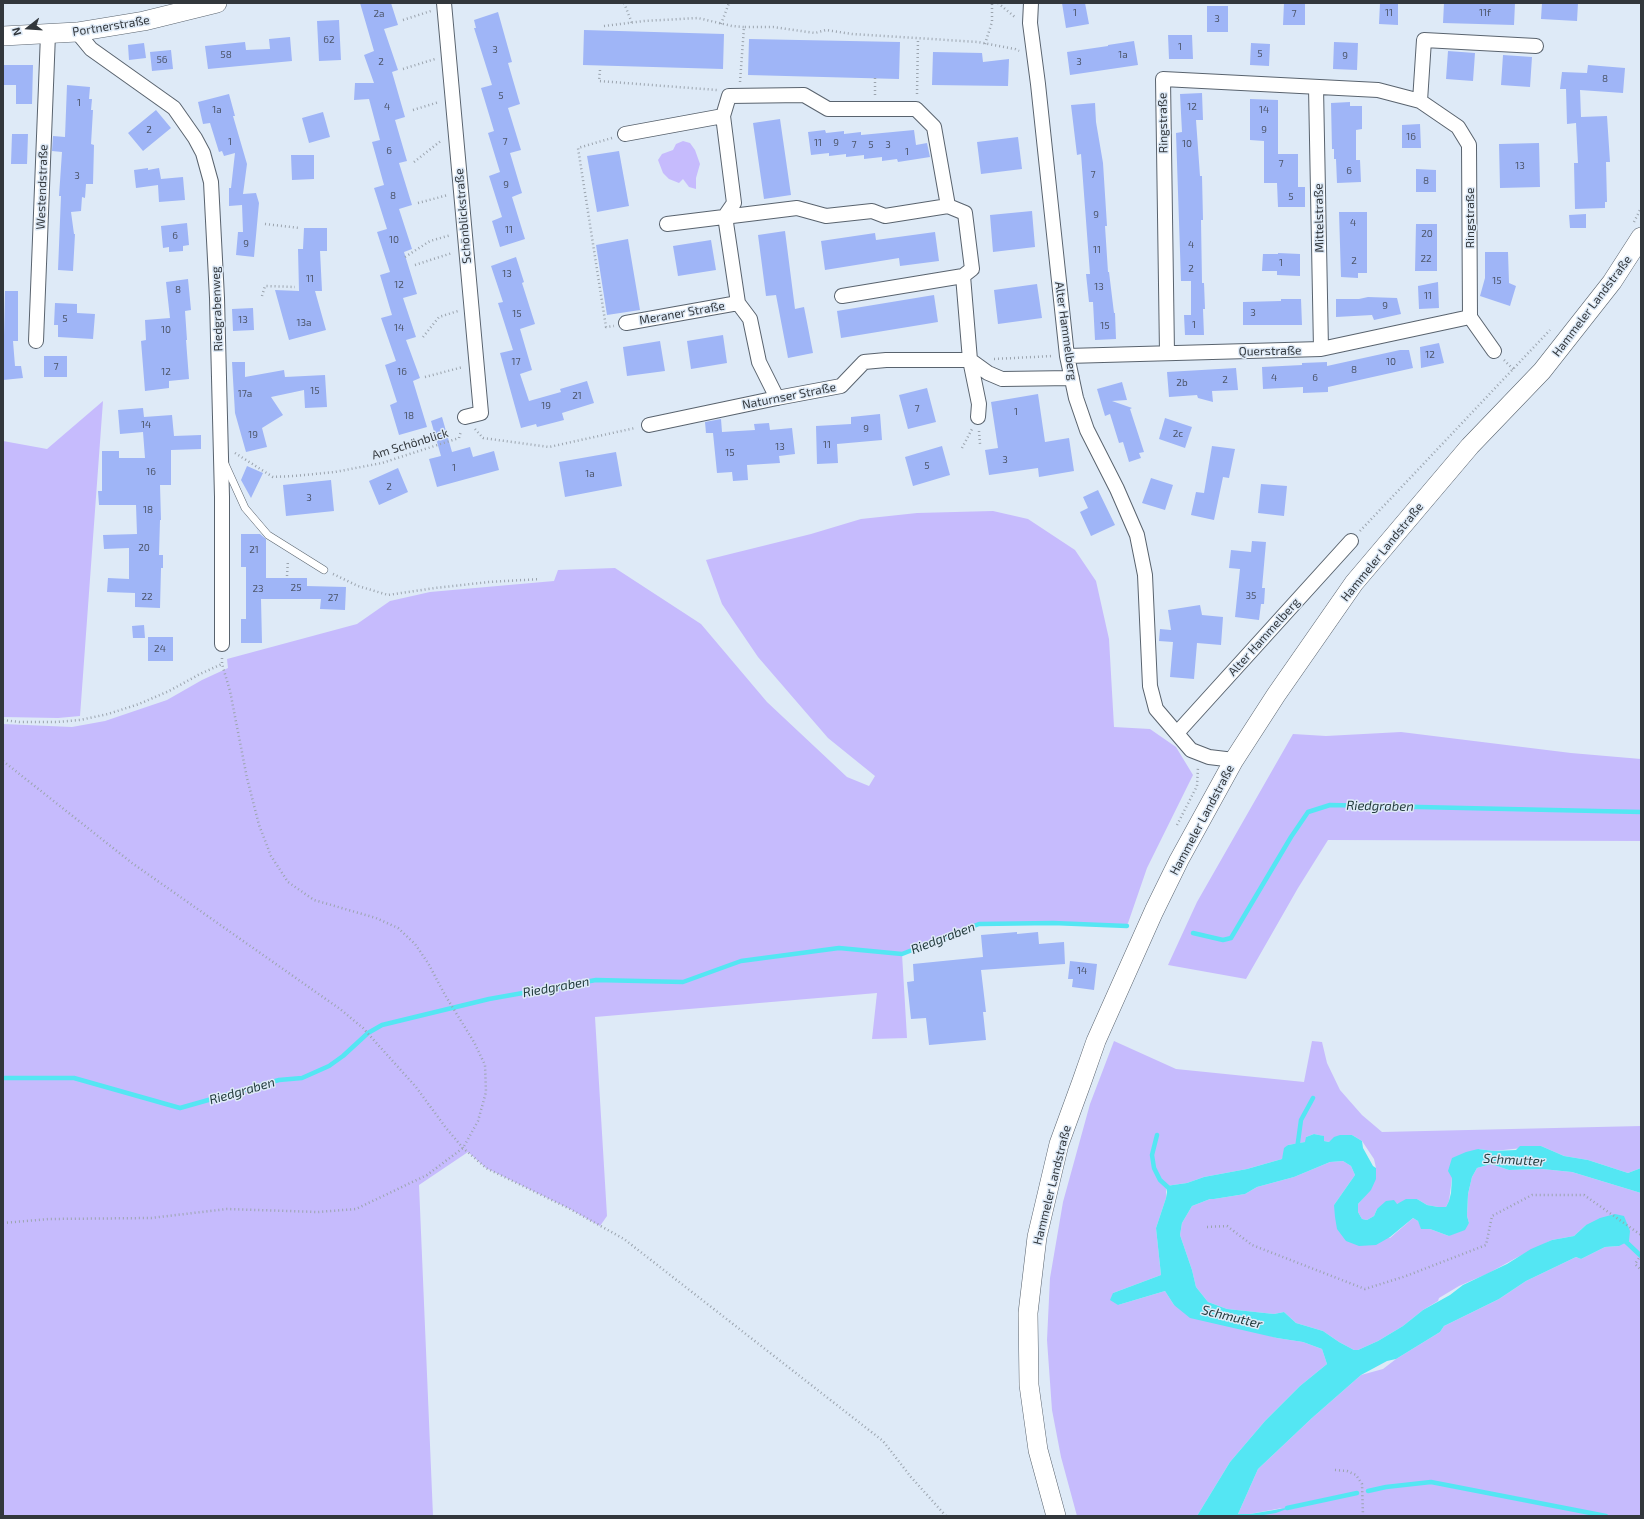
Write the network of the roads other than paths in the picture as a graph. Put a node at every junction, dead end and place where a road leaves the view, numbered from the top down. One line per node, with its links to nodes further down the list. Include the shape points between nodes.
1 (217, 3): 4 (main road, Portnerstraße, via 144,21)
2 (1031, 3): 25 (street, Alter Hammelberg, via 1030,23)
3 (445, 5): 29 (street, Schönblickstraße, via 481,413)
4 (77, 32): 5 (main road, Portnerstraße); 32 (street, Riedgrabenweg, via 90,49 174,108 203,153 211,182)
5 (48, 34): 6 (main road, Portnerstraße); 21 (street, Westendstraße)
6 (3, 36)
7 (1536, 46): 9 (street, via 1424,40)
8 (1316, 87): 9 (street, Ringstraße, via 1378,90); 22 (street, Mittelstraße); 24 (street, Ringstraße, via 1163,79)
9 (1420, 101): 19 (street, Ringstraße, via 1458,127 1469,145)
10 (724, 116): 11 (street); 12 (street, via 734,96 804,95 828,109 916,109 934,127); 13 (street, via 734,203)
11 (625, 134)
12 (948, 206): 13 (street, via 885,216 872,210 826,216 797,208); 16 (street, via 965,213 972,269)
13 (725, 216): 14 (street); 18 (street, Meraner Straße)
14 (667, 224)
15 (1636, 232): 37 (main road, Hammeler Landstraße, via 1612,282 1542,371 1470,446 1354,583)
16 (963, 276): 17 (street); 26 (street)
17 (842, 296)
18 (738, 304): 20 (street, Meraner Straße); 28 (street, Meraner Straße, via 750,320 759,362)
19 (1470, 317): 22 (street, Querstraße); 23 (street)
20 (626, 323)
21 (36, 341)
22 (1321, 349): 24 (street, Querstraße)
23 (1494, 350)
24 (1166, 353): 25 (street, Querstraße)
25 (1067, 356): 27 (street, Alter Hammelberg)
26 (970, 360): 27 (street, via 1002,379); 28 (street, Naturnser Straße, via 864,362 841,386); 30 (street, via 979,404)
27 (1072, 378): 36 (street, Alter Hammelberg, via 1087,430 1137,535 1145,575 1150,686 1156,709)
28 (777, 398): 31 (street, Naturnser Straße)
29 (465, 417)
30 (978, 417)
31 (648, 425)
32 (220, 455): 34 (lane, via 245,508 268,535); 35 (street, Riedgrabenweg)
33 (1351, 540): 36 (street, Alter Hammelberg)
34 (324, 570)
35 (222, 644)
36 (1177, 733): 37 (street, Alter Hammelberg, via 1191,750 1209,757)
37 (1234, 760): 38 (main road, Hammeler Landstraße, via 1179,860 1105,1014 1060,1144 1037,1237 1028,1313 1029,1385 1038,1450)
38 (1056, 1516)

